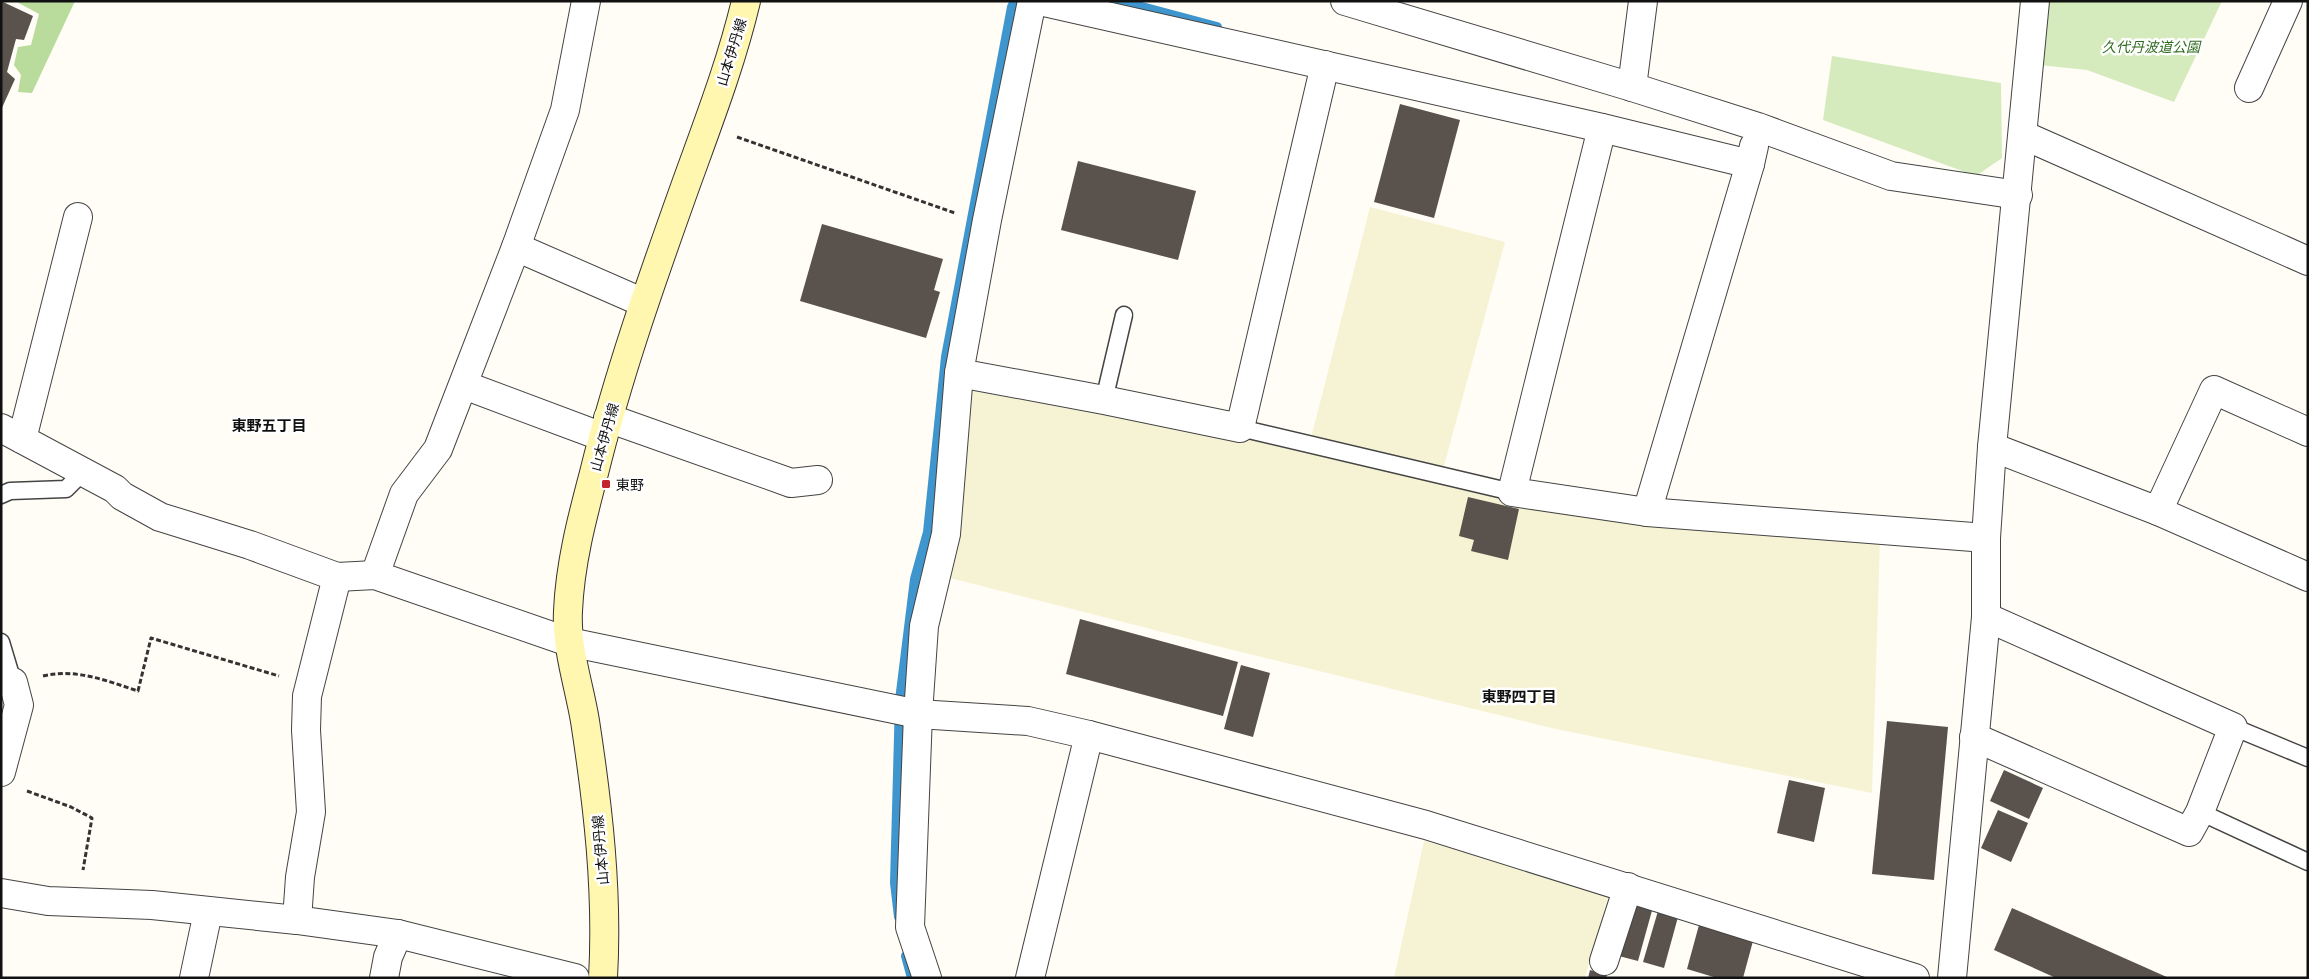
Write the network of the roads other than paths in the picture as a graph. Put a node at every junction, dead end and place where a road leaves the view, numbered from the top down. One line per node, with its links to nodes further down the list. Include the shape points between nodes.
1 (586, 1): 18 (street, via 565,110)
2 (746, 1): 20 (main road, 山本伊丹線, via 708,127)
3 (1032, 1): 22 (street)
4 (1040, 1): 9 (street)
5 (1345, 1): 10 (street)
6 (1643, 1): 10 (street)
7 (2035, 1): 14 (street)
8 (2288, 1): 11 (street)
9 (1325, 65): 13 (street); 26 (street, via 1305,193)
10 (1632, 86): 12 (street)
11 (2249, 88)
12 (1758, 127): 15 (street); 16 (street, via 1891,176)
13 (1602, 128): 15 (street); 32 (street)
14 (2023, 135): 16 (street); 19 (street)
15 (1750, 164): 35 (street)
16 (2018, 195): 29 (street)
17 (78, 217): 28 (street, via 53,268)
18 (516, 247): 20 (street); 23 (street)
19 (2308, 261)
20 (644, 303): 25 (main road, 山本伊丹線)
21 (1124, 315): 24 (lane)
22 (959, 373): 24 (street); 44 (street, via 946,534 924,626)
23 (464, 385): 25 (street); 37 (street, via 438,449 404,494)
24 (1104, 400): 26 (street)
25 (606, 427): 31 (street, via 791,482); 42 (main road, 山本伊丹線, via 579,533 567,612)
26 (1240, 428): 32 (lane)
27 (2308, 432): 34 (street, via 2214,390)
28 (12, 434): 30 (street)
29 (1992, 447): 34 (street); 36 (street)
30 (83, 472): 33 (lane, via 66,489 10,491); 38 (street, via 160,517)
31 (818, 480)
32 (1512, 492): 35 (street)
33 (1, 495)
34 (2158, 510): 39 (street)
35 (1647, 512): 36 (street)
36 (1986, 538): 40 (street)
37 (375, 575): 38 (street); 42 (street)
38 (337, 577): 55 (street, via 308,685 306,730 311,812 300,877)
39 (2308, 577)
40 (1986, 617): 45 (street); 47 (street)
41 (1, 642): 43 (lane)
42 (568, 642): 44 (street); 61 (main road, 山本伊丹線, via 585,719 599,836 605,900)
43 (14, 685): 49 (street, via 19,705)
44 (918, 714): 46 (street, via 1028,721); 62 (street, via 910,928)
45 (2233, 727): 48 (lane); 50 (street)
46 (1088, 735): 52 (street, via 1426,825); 63 (street)
47 (1974, 737): 50 (street, via 2190,832); 65 (street)
48 (2308, 758)
49 (10, 780)
50 (2200, 812): 51 (lane)
51 (2308, 862)
52 (1628, 888): 57 (street); 64 (street)
53 (1, 893): 54 (street, via 48,901 152,905)
54 (208, 912): 55 (street); 58 (street)
55 (297, 920): 56 (street)
56 (398, 934): 59 (street, via 388,957); 60 (street)
57 (1604, 961)
58 (194, 978)
59 (384, 978)
60 (575, 978)
61 (603, 978)
62 (928, 978)
63 (1030, 978)
64 (1915, 978)
65 (1952, 978)

